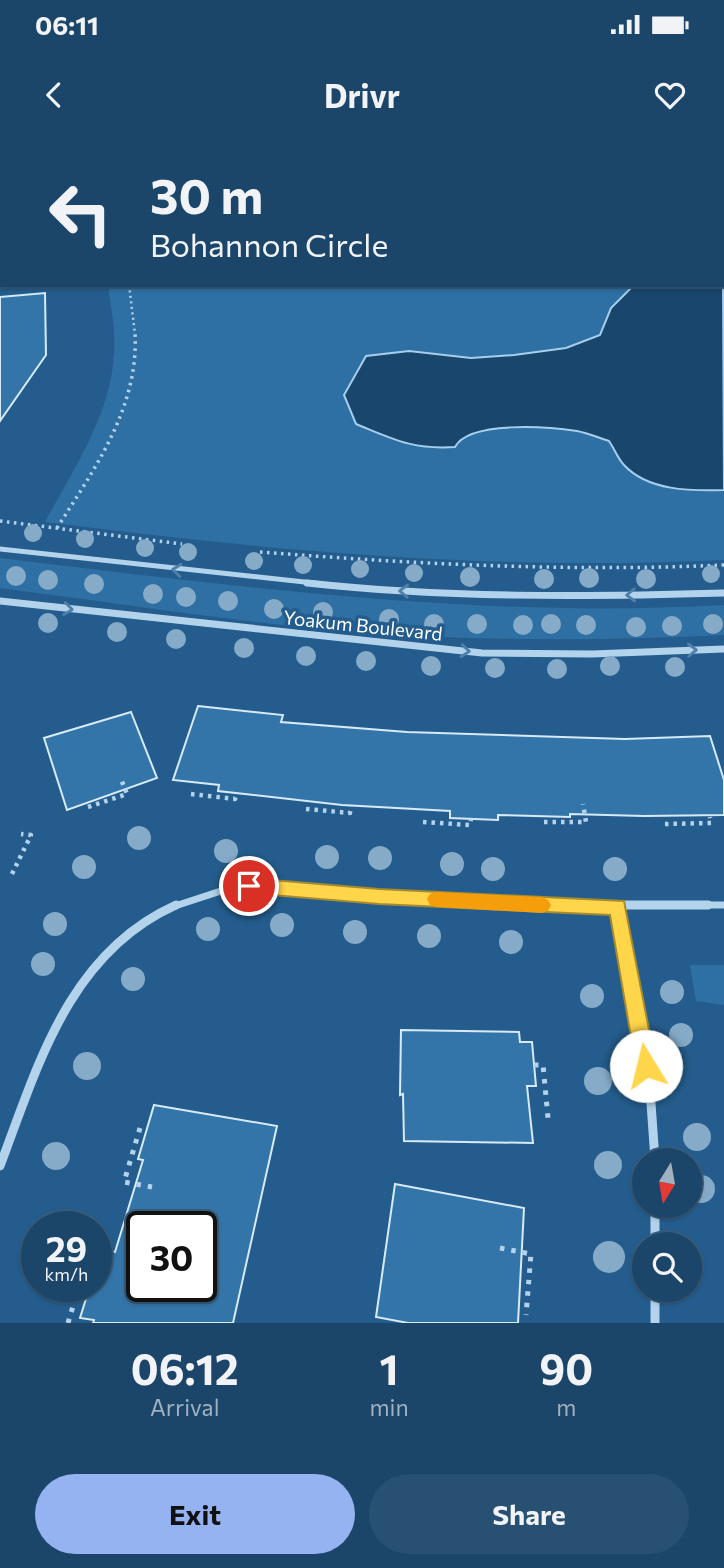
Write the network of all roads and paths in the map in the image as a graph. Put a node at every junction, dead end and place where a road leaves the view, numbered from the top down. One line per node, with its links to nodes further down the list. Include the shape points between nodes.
1 (129, 287): 3 (path, via 135,333 132,379 104,448)
2 (0, 521): 3 (path)
3 (57, 528): 4 (path)
4 (189, 545)
5 (0, 549): 8 (street, Yoakum Boulevard, one-way to 5, via 570,597 374,590)
6 (259, 552): 7 (path, via 501,568)
7 (724, 565)
8 (724, 593)
9 (0, 601): 10 (street, Yoakum Boulevard, one-way to 10, via 482,653)
10 (724, 649)
11 (121, 779): 16 (path, via 127,794)
12 (237, 793): 13 (path, via 235,800)
13 (191, 794)
14 (583, 804): 21 (path, via 586,821)
15 (350, 806): 17 (path, via 350,813)
16 (88, 807)
17 (306, 809)
18 (710, 817): 22 (path, via 711,823)
19 (471, 819): 20 (path, via 470,825)
20 (423, 822)
21 (544, 822)
22 (665, 824)
23 (21, 834): 24 (path, via 31,835)
24 (12, 874)
25 (724, 905): 26 (street)
26 (618, 907): 30 (street, via 650,1088); 31 (street, via 379,897 249,886 183,901 142,922 98,962 70,997)
27 (534, 1065): 28 (path, via 543,1065)
28 (548, 1118)
29 (140, 1128): 32 (path, via 124,1182)
30 (654, 1148)
31 (0, 1166)
32 (152, 1187)
33 (500, 1248): 36 (path, via 531,1254)
34 (77, 1302): 37 (path)
35 (655, 1302): 38 (street)
36 (526, 1315)
37 (68, 1323)
38 (654, 1323)

